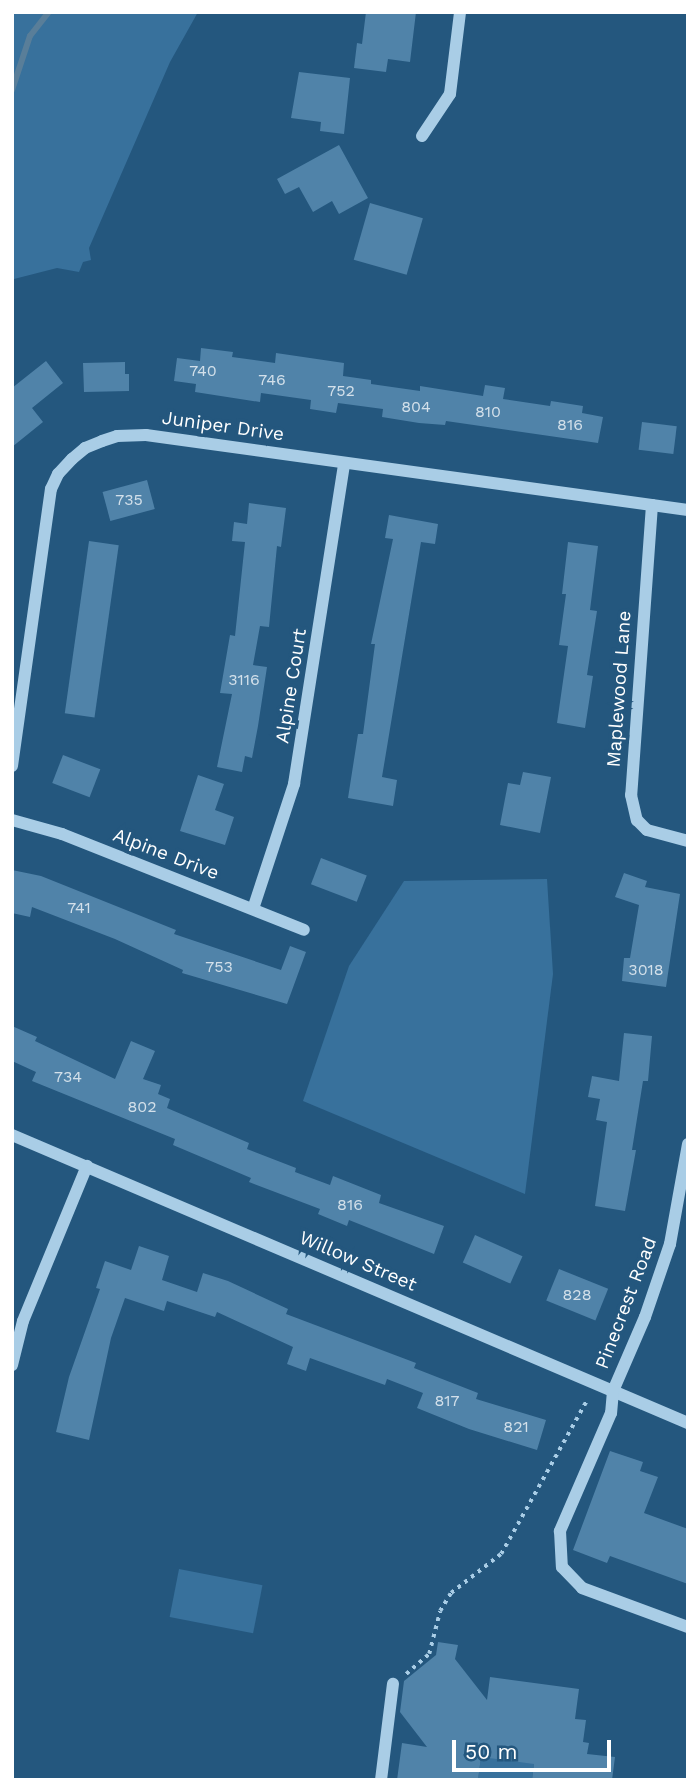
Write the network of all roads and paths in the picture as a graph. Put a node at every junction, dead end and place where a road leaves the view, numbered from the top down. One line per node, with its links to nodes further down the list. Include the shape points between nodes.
1 (460, 12): 2 (street, via 450,94)
2 (422, 136)
3 (344, 463): 4 (street, Juniper Drive); 6 (street, Juniper Drive, via 132,434 85,448 72,459 58,474 47,506); 9 (street, Alpine Court, via 294,784)
4 (652, 505): 5 (street, Juniper Drive); 8 (street, Maplewood Lane, via 631,795 637,820 647,830)
5 (688, 510)
6 (12, 766)
7 (12, 820): 9 (street, Alpine Drive, via 62,834)
8 (688, 841)
9 (253, 909): 10 (street, Alpine Drive)
10 (304, 930)
11 (12, 1135): 13 (street, Willow Street)
12 (688, 1144): 15 (street, Pinecrest Road, via 670,1244)
13 (87, 1166): 14 (street, via 23,1321); 15 (street, Willow Street)
14 (12, 1365)
15 (613, 1391): 17 (street, Willow Street); 18 (street, Pinecrest Road, via 611,1413 560,1531 562,1567 583,1588)
16 (586, 1402): 19 (path, via 501,1554 451,1593 440,1611 429,1654)
17 (688, 1423)
18 (688, 1627)
19 (393, 1684): 20 (street)
20 (381, 1780)

